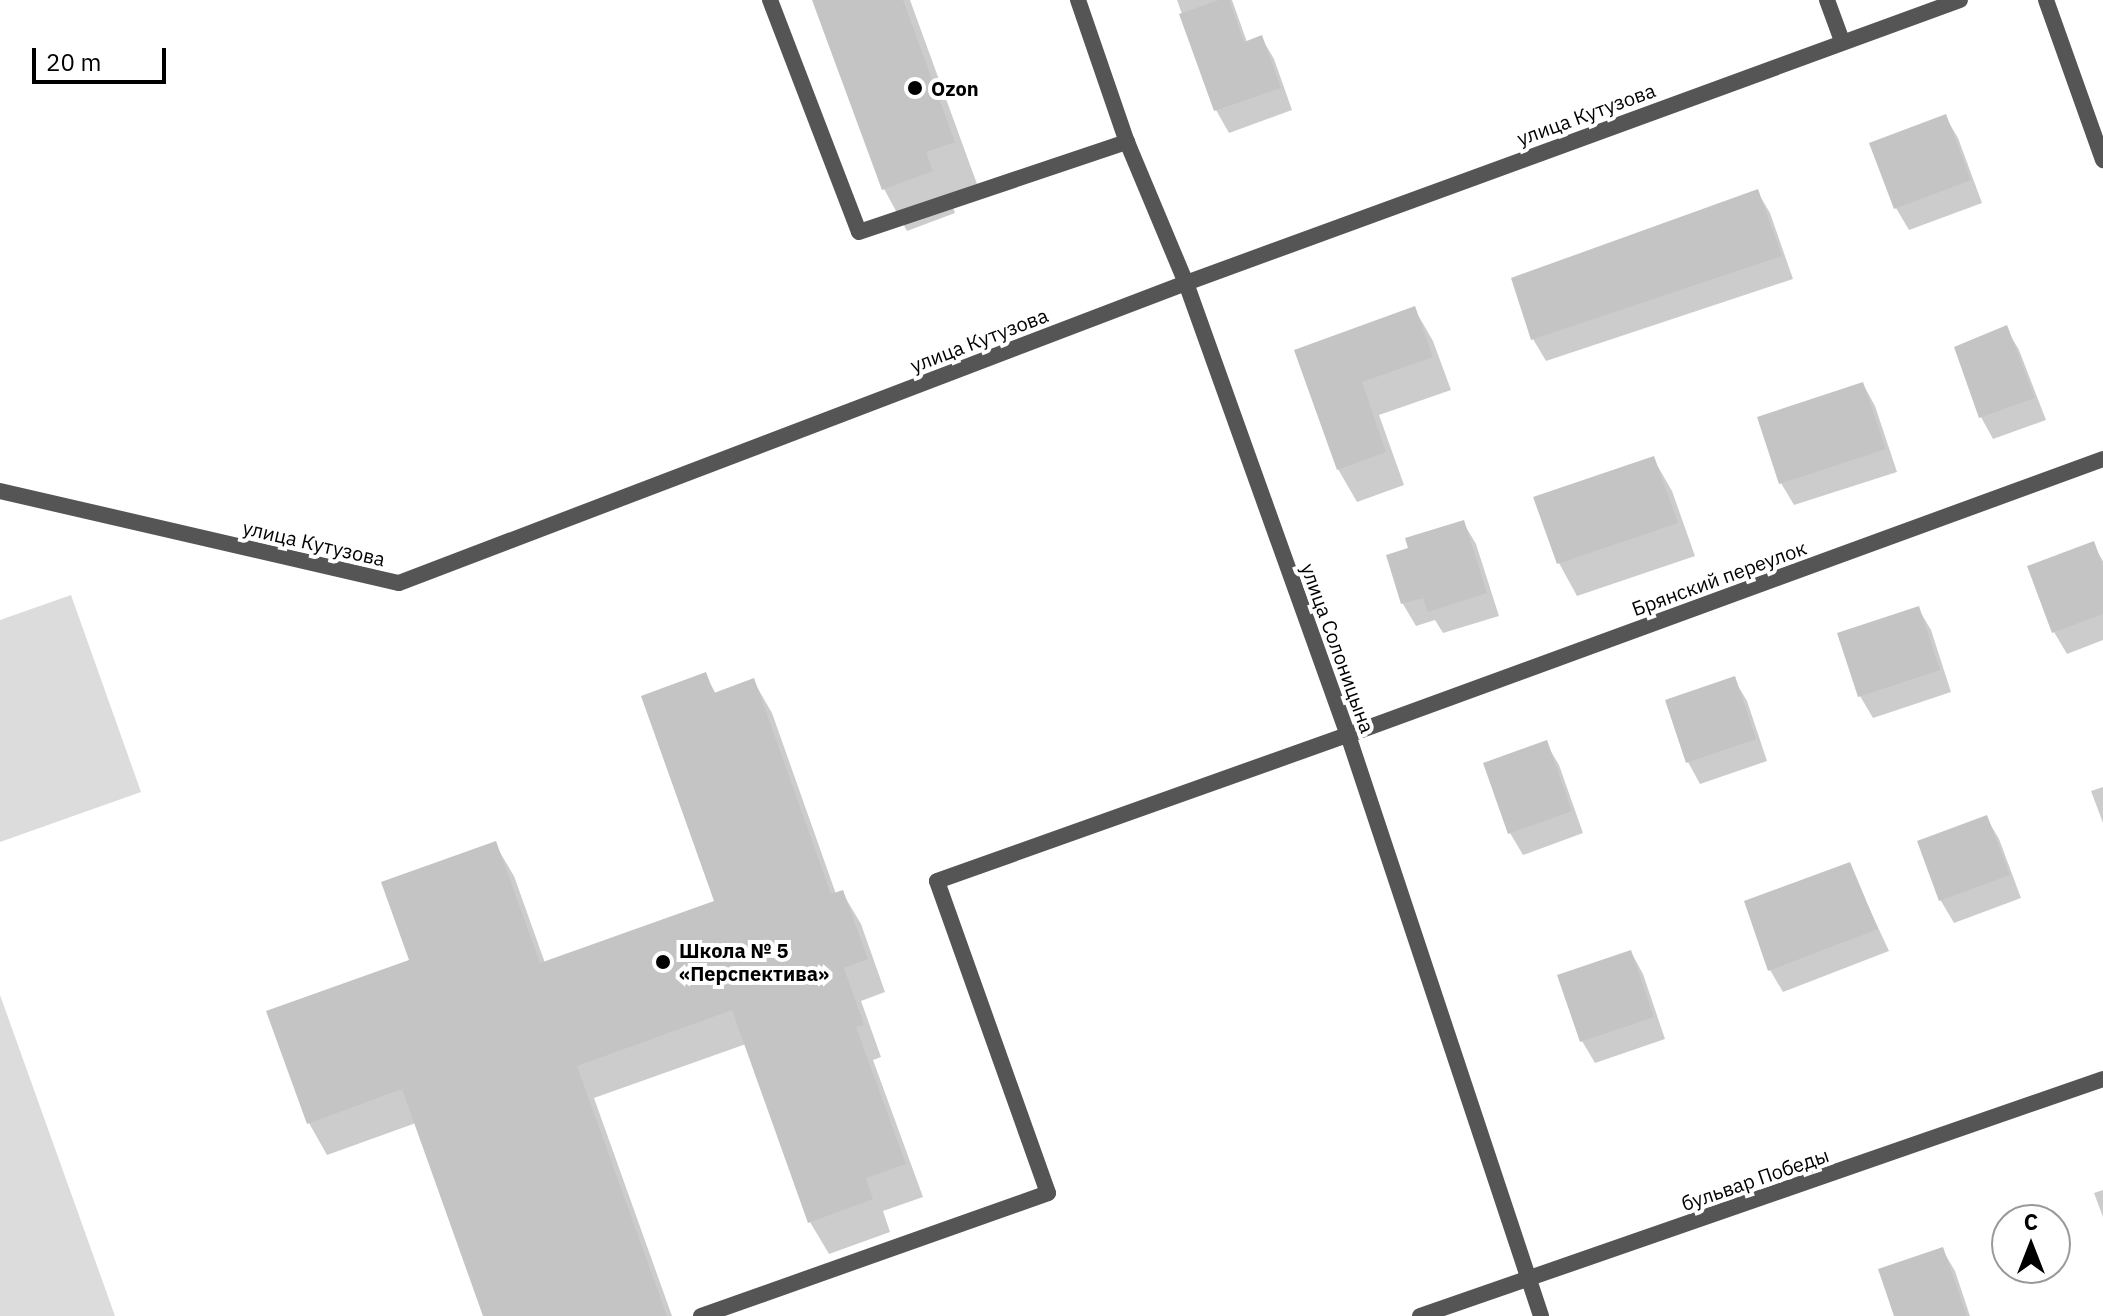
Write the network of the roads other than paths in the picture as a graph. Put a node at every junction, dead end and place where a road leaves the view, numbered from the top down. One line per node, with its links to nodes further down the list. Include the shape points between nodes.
1 (770, 0): 7 (street, via 859,232)
2 (1078, 0): 7 (street, улица Солоницына)
3 (1827, 0): 6 (street)
4 (1960, 0): 6 (street, улица Кутузова)
5 (2046, 0): 8 (street)
6 (1842, 41): 9 (street, улица Кутузова)
7 (1127, 142): 9 (street, улица Солоницына)
8 (2103, 160)
9 (1186, 283): 11 (street, улица Кутузова, via 399,583); 12 (street, улица Солоницына)
10 (2103, 459): 12 (street, Брянский переулок)
11 (0, 491)
12 (1348, 735): 14 (street, улица Солоницына); 15 (street, Брянский переулок, via 937,881 1048,1193)
13 (2103, 1079): 14 (street, бульвар Победы)
14 (1527, 1279): 16 (street, бульвар Победы); 17 (street, улица Солоницына)
15 (701, 1316)
16 (1420, 1316)
17 (1541, 1316)

